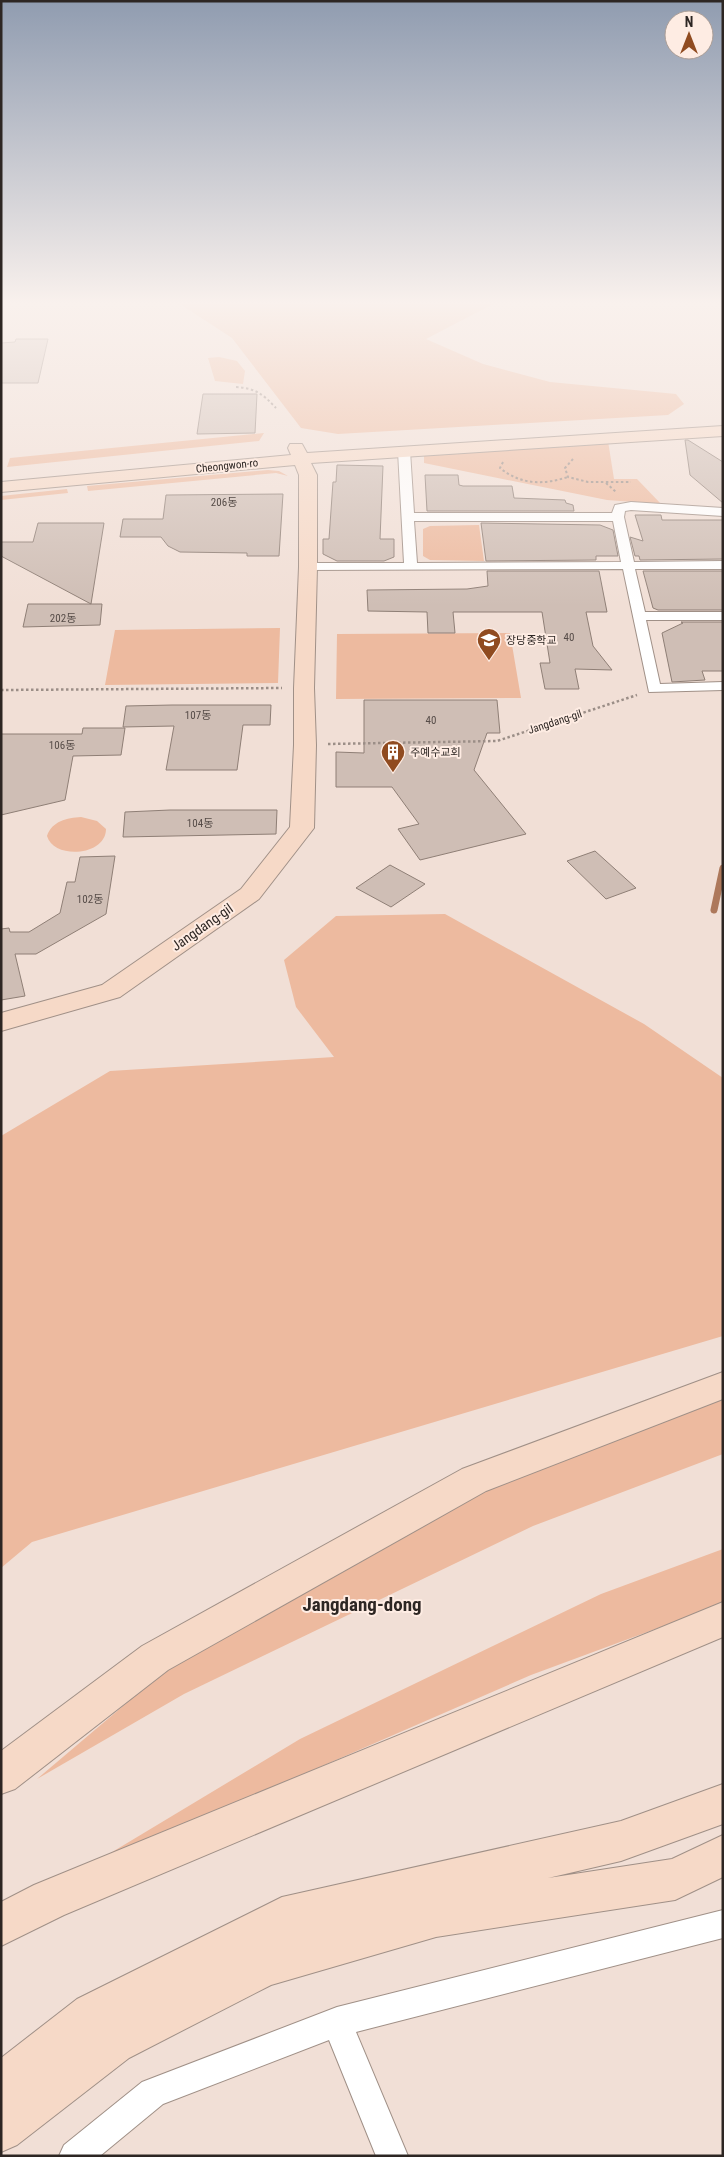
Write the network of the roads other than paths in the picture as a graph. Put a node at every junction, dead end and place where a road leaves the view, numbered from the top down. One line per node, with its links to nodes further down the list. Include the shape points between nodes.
1 (723, 422): 4 (street, Cheongwon-ro)
2 (723, 431): 3 (street, Cheongwon-ro)
3 (404, 452): 4 (street, Cheongwon-ro); 8 (street)
4 (298, 454): 5 (street, Cheongwon-ro); 6 (street, Cheongwon-ro); 13 (street, Jangdang-gil, via 308,474)
5 (1, 476)
6 (1, 487)
7 (723, 512): 9 (street, via 631,506 619,508)
8 (408, 517): 9 (street); 12 (street)
9 (618, 517): 10 (street)
10 (627, 565): 11 (street); 12 (street); 14 (street)
11 (723, 565)
12 (411, 566): 13 (street)
13 (308, 567): 17 (street, Jangdang-gil, via 302,828 250,894 111,991)
14 (638, 616): 15 (street); 16 (street, via 654,689)
15 (723, 616)
16 (723, 686)
17 (1, 1022)
18 (723, 1384): 20 (street, via 474,1480 155,1658)
19 (723, 1620): 24 (street, via 49,1900)
20 (1, 1775)
21 (723, 1804): 26 (street, via 621,1841 282,1918 92,2014)
22 (723, 1855): 27 (street, via 675,1880 436,1916 265,1966 113,2042)
23 (723, 1924): 25 (street)
24 (1, 1925)
25 (336, 2022): 28 (street, via 153,2093); 29 (street)
26 (1, 2086)
27 (1, 2129)
28 (75, 2156)
29 (392, 2156)

